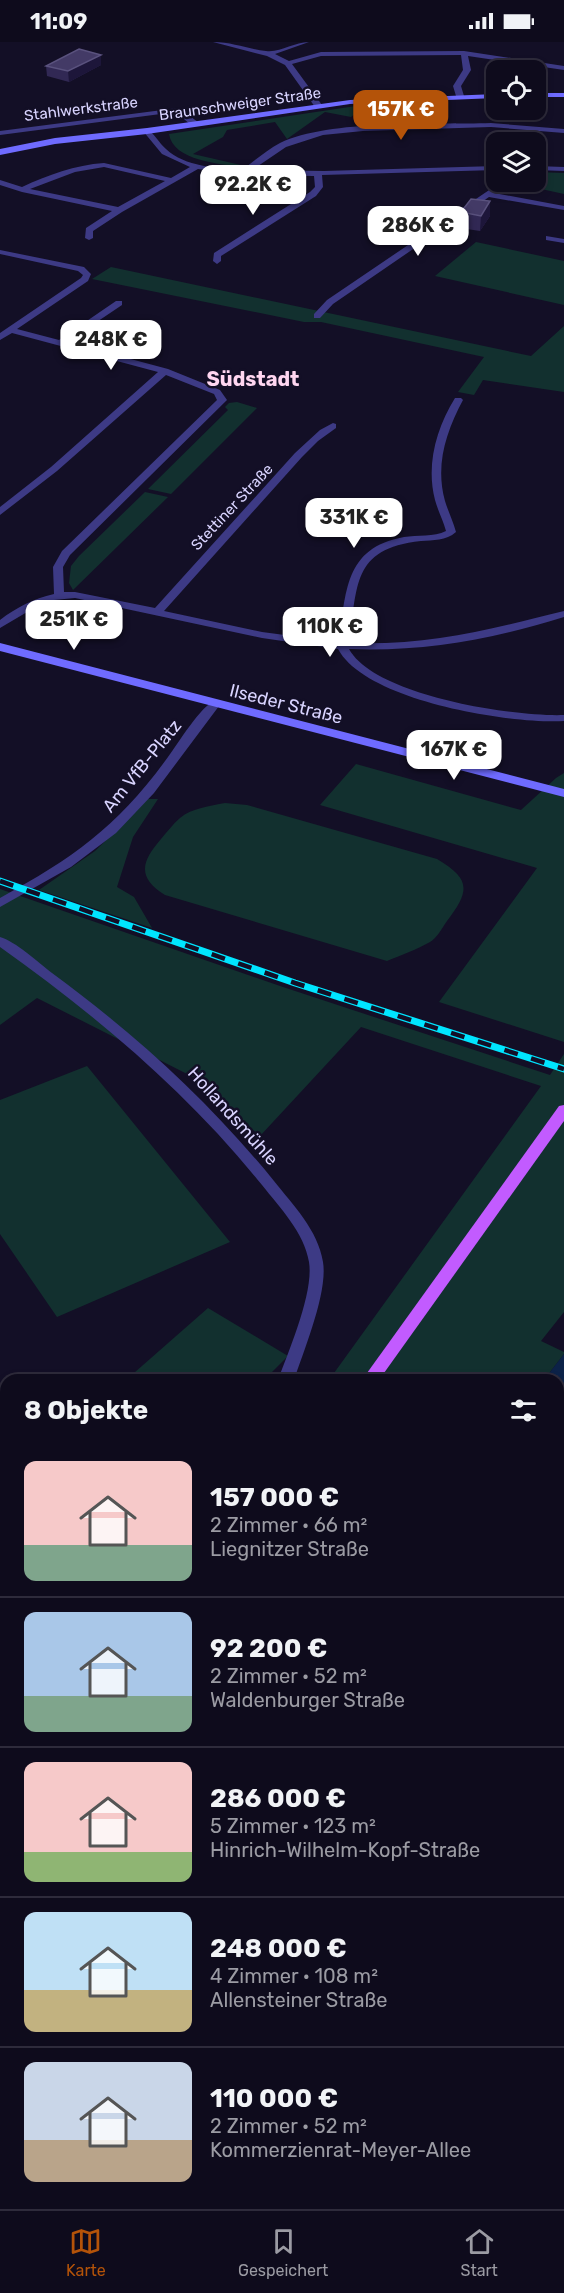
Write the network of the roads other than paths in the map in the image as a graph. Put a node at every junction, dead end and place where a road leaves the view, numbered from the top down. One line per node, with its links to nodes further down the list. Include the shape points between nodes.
1 (217, 42): 5 (street)
2 (302, 43): 5 (street); 6 (street)
3 (475, 45): 4 (street)
4 (464, 53): 6 (street); 8 (street); 11 (street, via 466,70 457,86)
5 (269, 54): 7 (street)
6 (321, 54): 7 (street)
7 (288, 63): 13 (street)
8 (564, 68)
9 (546, 95): 10 (street)
10 (564, 95)
11 (460, 96): 12 (street, Braunschweiger Straße); 13 (street, Braunschweiger Straße)
12 (486, 96)
13 (318, 105): 14 (street, Braunschweiger Straße)
14 (195, 124): 15 (street, Braunschweiger Straße); 17 (street, Stahlwerkstraße, via 178,110)
15 (147, 131): 18 (street, Braunschweiger Straße); 21 (street, via 166,154)
16 (564, 131): 25 (street, via 491,125 322,133 283,145)
17 (0, 133)
18 (132, 133): 19 (street, Braunschweiger Straße, via 55,141); 20 (street, Braunschweiger Straße)
19 (0, 152)
20 (0, 160)
21 (197, 166): 25 (street); 27 (street)
22 (486, 168): 26 (street)
23 (546, 168): 24 (street)
24 (564, 169)
25 (244, 172): 26 (street)
26 (318, 174): 38 (street, via 319,187 313,194 217,255)
27 (171, 180): 29 (street, via 104,165 52,176); 33 (street)
28 (0, 182): 29 (street)
29 (22, 190): 33 (street)
30 (490, 192): 31 (street)
31 (487, 194): 32 (street); 40 (street, via 330,302)
32 (564, 208)
33 (119, 210): 34 (street, via 89,230)
34 (89, 238)
35 (549, 238): 36 (street)
36 (564, 241)
37 (0, 252): 41 (street, via 81,269 87,274)
38 (217, 261)
39 (119, 303): 43 (street)
40 (317, 316)
41 (11, 330): 42 (street); 43 (street)
42 (0, 337)
43 (60, 343): 44 (street)
44 (165, 371): 47 (street); 48 (street, via 217,392 222,400 66,553 58,567)
45 (458, 400): 52 (street, via 441,434 436,458 438,490 451,532 389,543 369,553 354,578)
46 (333, 426): 49 (street, Stettiner Straße, via 304,451)
47 (0, 512)
48 (59, 594): 49 (street, via 96,598); 51 (street, via 29,604)
49 (157, 613): 52 (street, via 239,631)
50 (564, 614): 52 (street, via 477,637 429,644)
51 (0, 625)
52 (342, 646): 55 (street, via 365,673 391,685 478,710 528,718)
53 (0, 647): 54 (street, Ilseder Straße)
54 (215, 704): 56 (street, Ilseder Straße); 59 (street, Am VfB-Platz, via 142,798 111,831 36,884)
55 (564, 718)
56 (533, 785): 57 (street); 58 (street, Ilseder Straße)
57 (564, 786)
58 (564, 793)
59 (0, 903)
60 (0, 941): 64 (street, Hollandsmühle, via 99,1014 206,1109 303,1227 313,1251 317,1276)
61 (564, 1110): 63 (main road)
62 (564, 1121): 63 (main road)
63 (533, 1153): 65 (main road)
64 (288, 1374)
65 (374, 1374)

